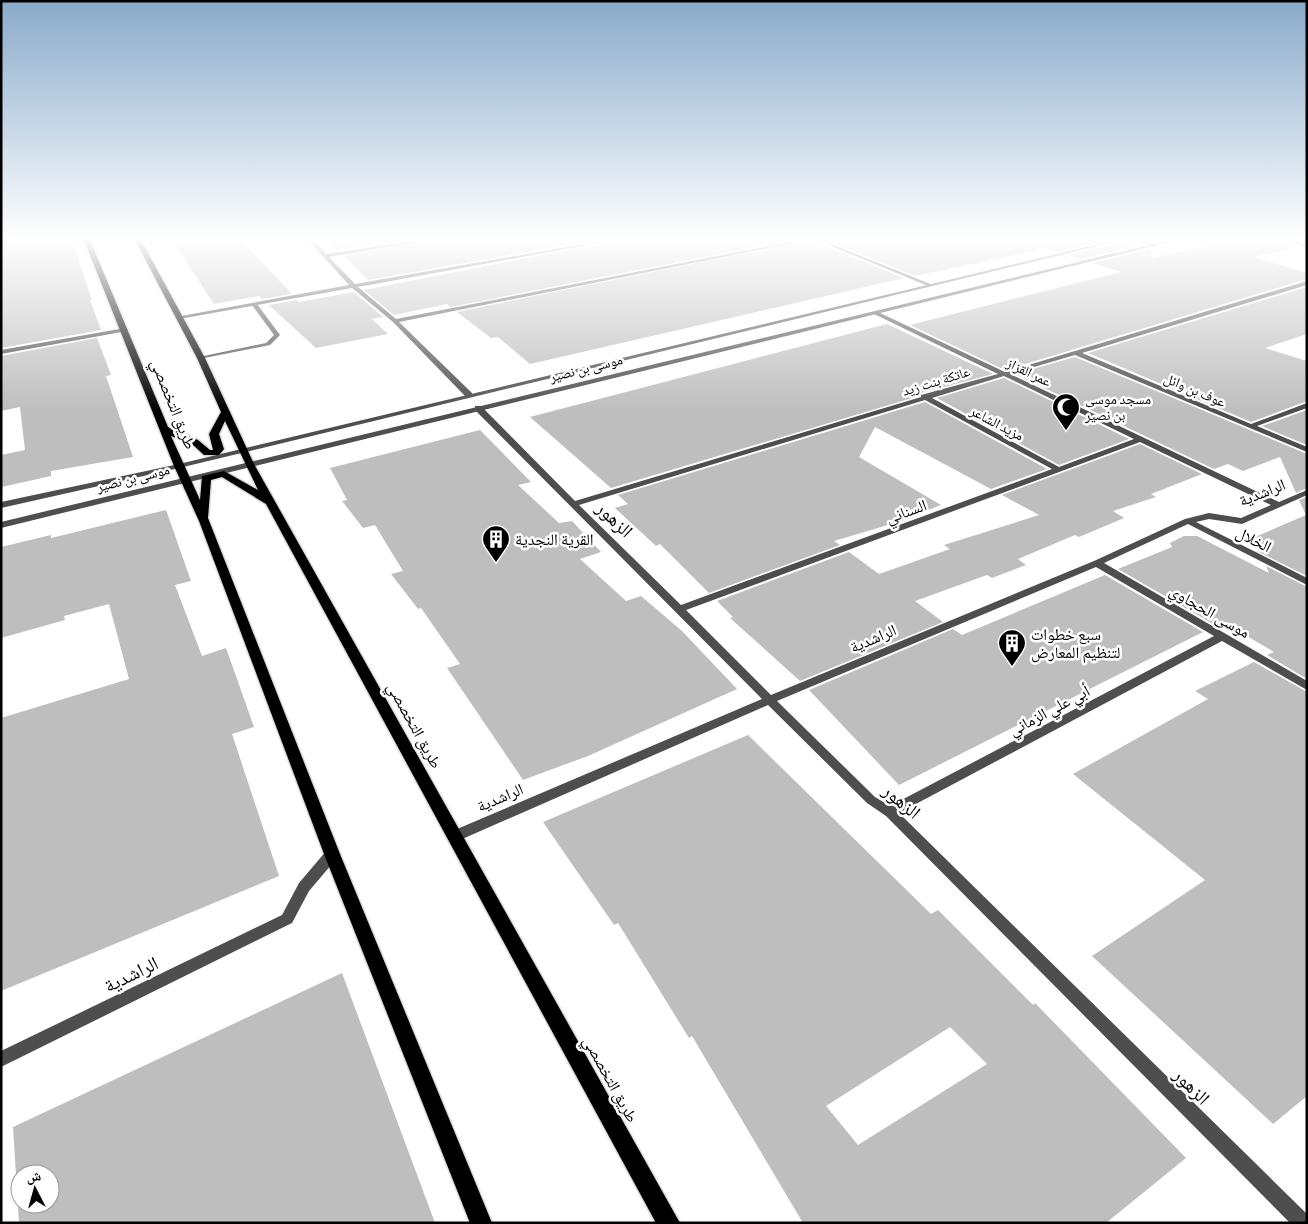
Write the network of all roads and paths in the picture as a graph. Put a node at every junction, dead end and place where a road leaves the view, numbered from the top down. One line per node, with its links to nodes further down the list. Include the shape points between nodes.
1 (111, 297): 13 (main road, طريق التخصصي)
2 (168, 297): 11 (main road, طريق التخصصي)
3 (296, 297): 9 (street)
4 (367, 297): 12 (street)
5 (517, 297): 12 (street)
6 (879, 297): 18 (street)
7 (941, 297): 10 (street, موسى بن نصير)
8 (1262, 297): 15 (street, عاتكة بنت زيد)
9 (255, 305): 11 (street); 16 (street, via 277,335 274,341)
10 (876, 313): 17 (street, عمر القزاز); 21 (street, موسى بن نصير)
11 (179, 317): 16 (main road, طريق التخصصي)
12 (396, 321): 18 (street)
13 (125, 330): 14 (street); 24 (main road, طريق التخصصي)
14 (1, 352)
15 (1074, 352): 17 (street, عاتكة بنت زيد); 23 (street, عوف بن وائل)
16 (202, 358): 22 (main road, طريق التخصصي)
17 (1004, 374): 19 (street, عاتكة بنت زيد); 26 (street, عمر القزاز)
18 (469, 395): 25 (street)
19 (924, 397): 31 (street, مزيد الشاعر); 37 (street, عاتكة بنت زيد)
20 (1307, 405): 23 (street)
21 (478, 408): 29 (street, موسى بن نصير); 37 (street, الزهور)
22 (225, 412): 24 (main road, via 214,434 219,449 216,453 207,454 195,442); 28 (main road, طريق التخصصي)
23 (1251, 426): 27 (street, عوف بن وائل)
24 (164, 429): 32 (main road, طريق التخصصي)
25 (290, 439): 28 (street); 29 (street, via 266,447 266,451 274,455)
26 (1141, 439): 31 (street, السناني); 39 (street, عمر القزاز)
27 (1307, 450)
28 (242, 451): 30 (main road, طريق التخصصي); 32 (street)
29 (296, 452): 30 (street, موسى بن نصير)
30 (249, 464): 32 (street, موسى بن نصير); 36 (main road, طريق التخصصي)
31 (1059, 470): 45 (street, السناني)
32 (183, 472): 33 (street); 34 (street, موسى بن نصير); 40 (main road, طريق التخصصي)
33 (122, 479): 34 (street, via 152,473 164,477 162,482); 38 (street)
34 (135, 492): 42 (street, موسى بن نصير)
35 (1307, 492): 39 (street, الراشدية)
36 (270, 502): 40 (main road, via 224,474 214,475 206,478); 50 (main road, طريق التخصصي)
37 (573, 504): 45 (street, الزهور)
38 (1, 505)
39 (1279, 505): 41 (street, الراشدية, via 1242,521 1209,516)
40 (204, 521): 51 (main road, طريق التخصصي)
41 (1188, 521): 43 (street, الراشدية); 44 (street, الخلال)
42 (1, 526)
43 (1097, 563): 46 (street, موسى الحجاوي); 48 (street, الراشدية)
44 (1307, 582)
45 (680, 609): 48 (street, الزهور)
46 (1223, 636): 47 (street, موسى الحجاوي); 49 (street, أبي علي الزماني)
47 (1307, 686)
48 (770, 700): 49 (street, الزهور, via 871,800); 50 (street, الراشدية)
49 (890, 812): 53 (street, الزهور)
50 (455, 836): 55 (main road, طريق التخصصي)
51 (332, 854): 52 (street, الراشدية, via 304,887 287,920); 54 (main road, طريق التخصصي)
52 (1, 1059)
53 (1301, 1219)
54 (481, 1223)
55 (669, 1223)

